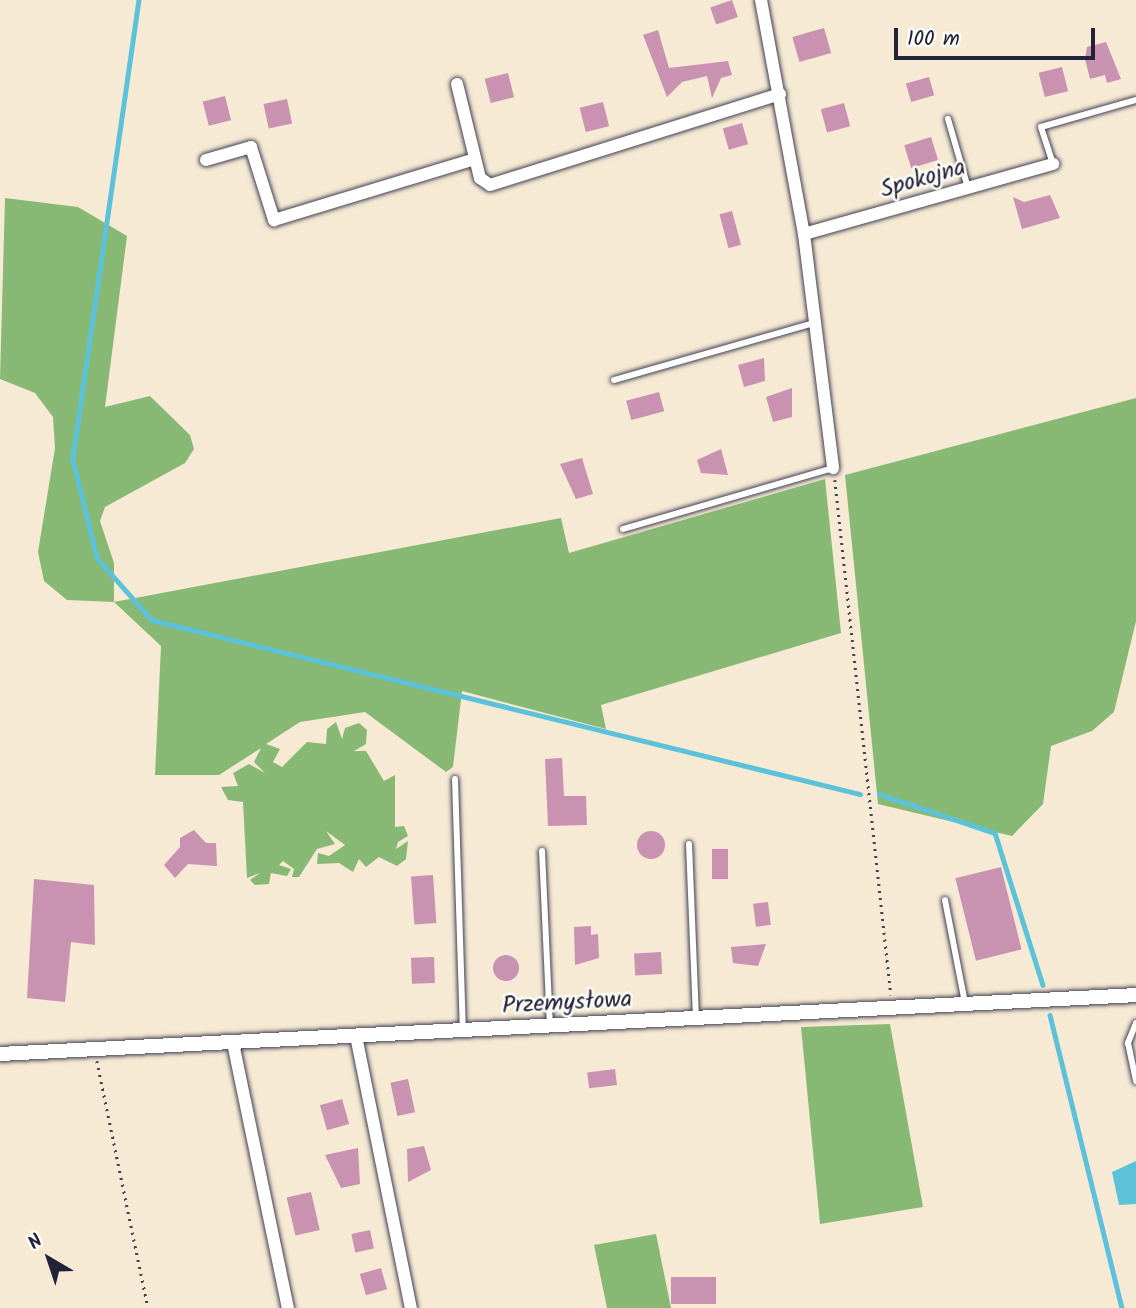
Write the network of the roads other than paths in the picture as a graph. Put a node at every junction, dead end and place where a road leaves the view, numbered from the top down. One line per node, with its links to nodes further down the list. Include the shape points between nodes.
1 (761, 0): 3 (street)
2 (457, 84): 6 (street)
3 (780, 94): 6 (street, via 490,185); 10 (street)
4 (1136, 100): 8 (lane, via 1041,127)
5 (948, 119): 9 (lane)
6 (475, 159): 7 (street, via 274,220 251,147)
7 (206, 160)
8 (1053, 164): 9 (street, Spokojna)
9 (968, 188): 10 (street, Spokojna)
10 (804, 234): 11 (street)
11 (815, 323): 12 (lane); 13 (street)
12 (614, 380)
13 (834, 468): 14 (lane)
14 (623, 529)
15 (455, 779): 24 (lane)
16 (689, 844): 21 (lane)
17 (542, 851): 23 (lane)
18 (945, 901): 20 (lane)
19 (1136, 999): 20 (street, Przemysłowa)
20 (965, 1004): 21 (street, Przemysłowa)
21 (696, 1019): 23 (street, Przemysłowa)
22 (1136, 1023): 28 (lane, via 1128,1043)
23 (550, 1026): 24 (street, Przemysłowa)
24 (463, 1031): 25 (street, Przemysłowa)
25 (356, 1036): 26 (street, Przemysłowa); 30 (street)
26 (233, 1043): 27 (street, Przemysłowa); 29 (street)
27 (0, 1054)
28 (1136, 1081)
29 (288, 1308)
30 (411, 1308)

